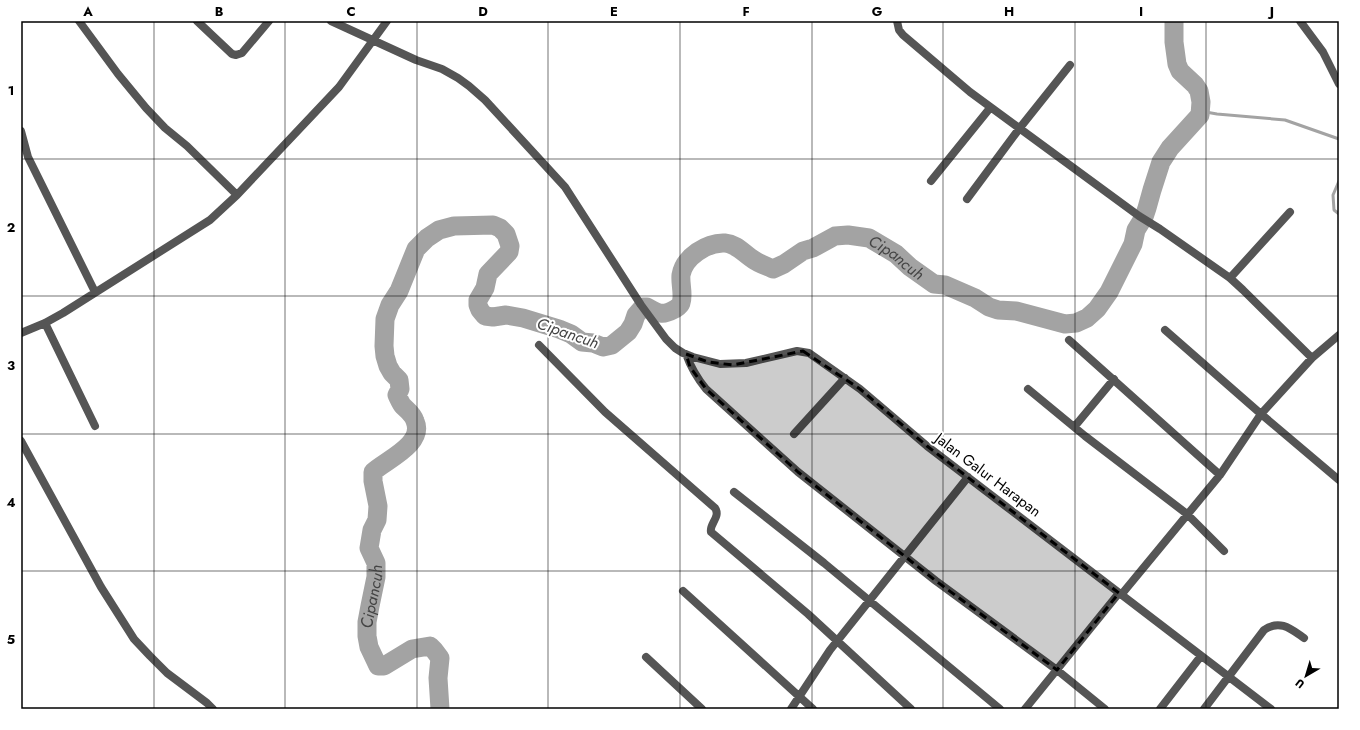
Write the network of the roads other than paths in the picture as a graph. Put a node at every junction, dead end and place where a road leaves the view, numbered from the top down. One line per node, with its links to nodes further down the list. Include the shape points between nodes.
1 (79, 21): 15 (street, via 146,108)
2 (197, 21): 3 (street, via 236,55 242,53)
3 (270, 21)
4 (331, 21): 8 (street, Jalan Galur Harapan)
5 (387, 21): 8 (street)
6 (897, 21): 11 (street, via 903,35)
7 (1300, 21): 10 (street, via 1322,52)
8 (372, 40): 15 (street, via 339,87); 26 (street, Jalan Galur Harapan, via 442,69 458,78 485,100 565,187 666,339)
9 (1070, 65): 12 (street)
10 (1339, 84)
11 (990, 108): 12 (street); 14 (street)
12 (1019, 129): 16 (street); 18 (street)
13 (21, 131): 19 (street, via 28,157)
14 (931, 181)
15 (237, 195): 19 (street, via 203,226)
16 (967, 199)
17 (1290, 212): 18 (street)
18 (1230, 278): 27 (street)
19 (95, 292): 20 (street)
20 (45, 323): 22 (street); 32 (street)
21 (1165, 330): 31 (street)
22 (21, 333)
23 (1339, 335): 27 (street)
24 (1068, 340): 29 (street)
25 (539, 345): 47 (street, via 605,412 715,508 717,514 710,528 711,532)
26 (686, 354): 28 (street, Jalan Galur Harapan, via 708,362 733,364 803,351); 42 (street, via 690,366 706,389 798,472)
27 (1312, 358): 31 (street)
28 (845, 378): 34 (street); 37 (street, Jalan Galur Harapan)
29 (1114, 379): 33 (street); 36 (street)
30 (1028, 389): 33 (street)
31 (1260, 414): 36 (street); 38 (street)
32 (95, 426)
33 (1075, 426): 40 (street)
34 (794, 434)
35 (21, 441): 53 (street, via 101,587 134,639 168,673)
36 (1220, 475): 40 (street)
37 (968, 477): 42 (street); 44 (street, Jalan Galur Harapan)
38 (1339, 480)
39 (734, 492): 45 (street)
40 (1187, 514): 41 (street); 44 (street)
41 (1224, 551)
42 (904, 556): 45 (street); 50 (street)
43 (683, 591): 52 (street)
44 (1120, 594): 48 (street, Jalan Galur Harapan); 50 (street)
45 (869, 601): 47 (street); 58 (street)
46 (1304, 638): 51 (street, via 1282,625 1269,626)
47 (837, 641): 52 (street); 57 (street)
48 (1201, 656): 51 (street, Jalan Galur Harapan); 61 (street)
49 (646, 657): 54 (street)
50 (1057, 670): 59 (street); 60 (street)
51 (1228, 676): 62 (street); 63 (street, Jalan Galur Harapan)
52 (799, 696): 55 (street); 56 (street)
53 (213, 709)
54 (702, 709)
55 (790, 709)
56 (813, 709)
57 (911, 709)
58 (1000, 709)
59 (1025, 709)
60 (1105, 709)
61 (1160, 709)
62 (1204, 709)
63 (1271, 709)

